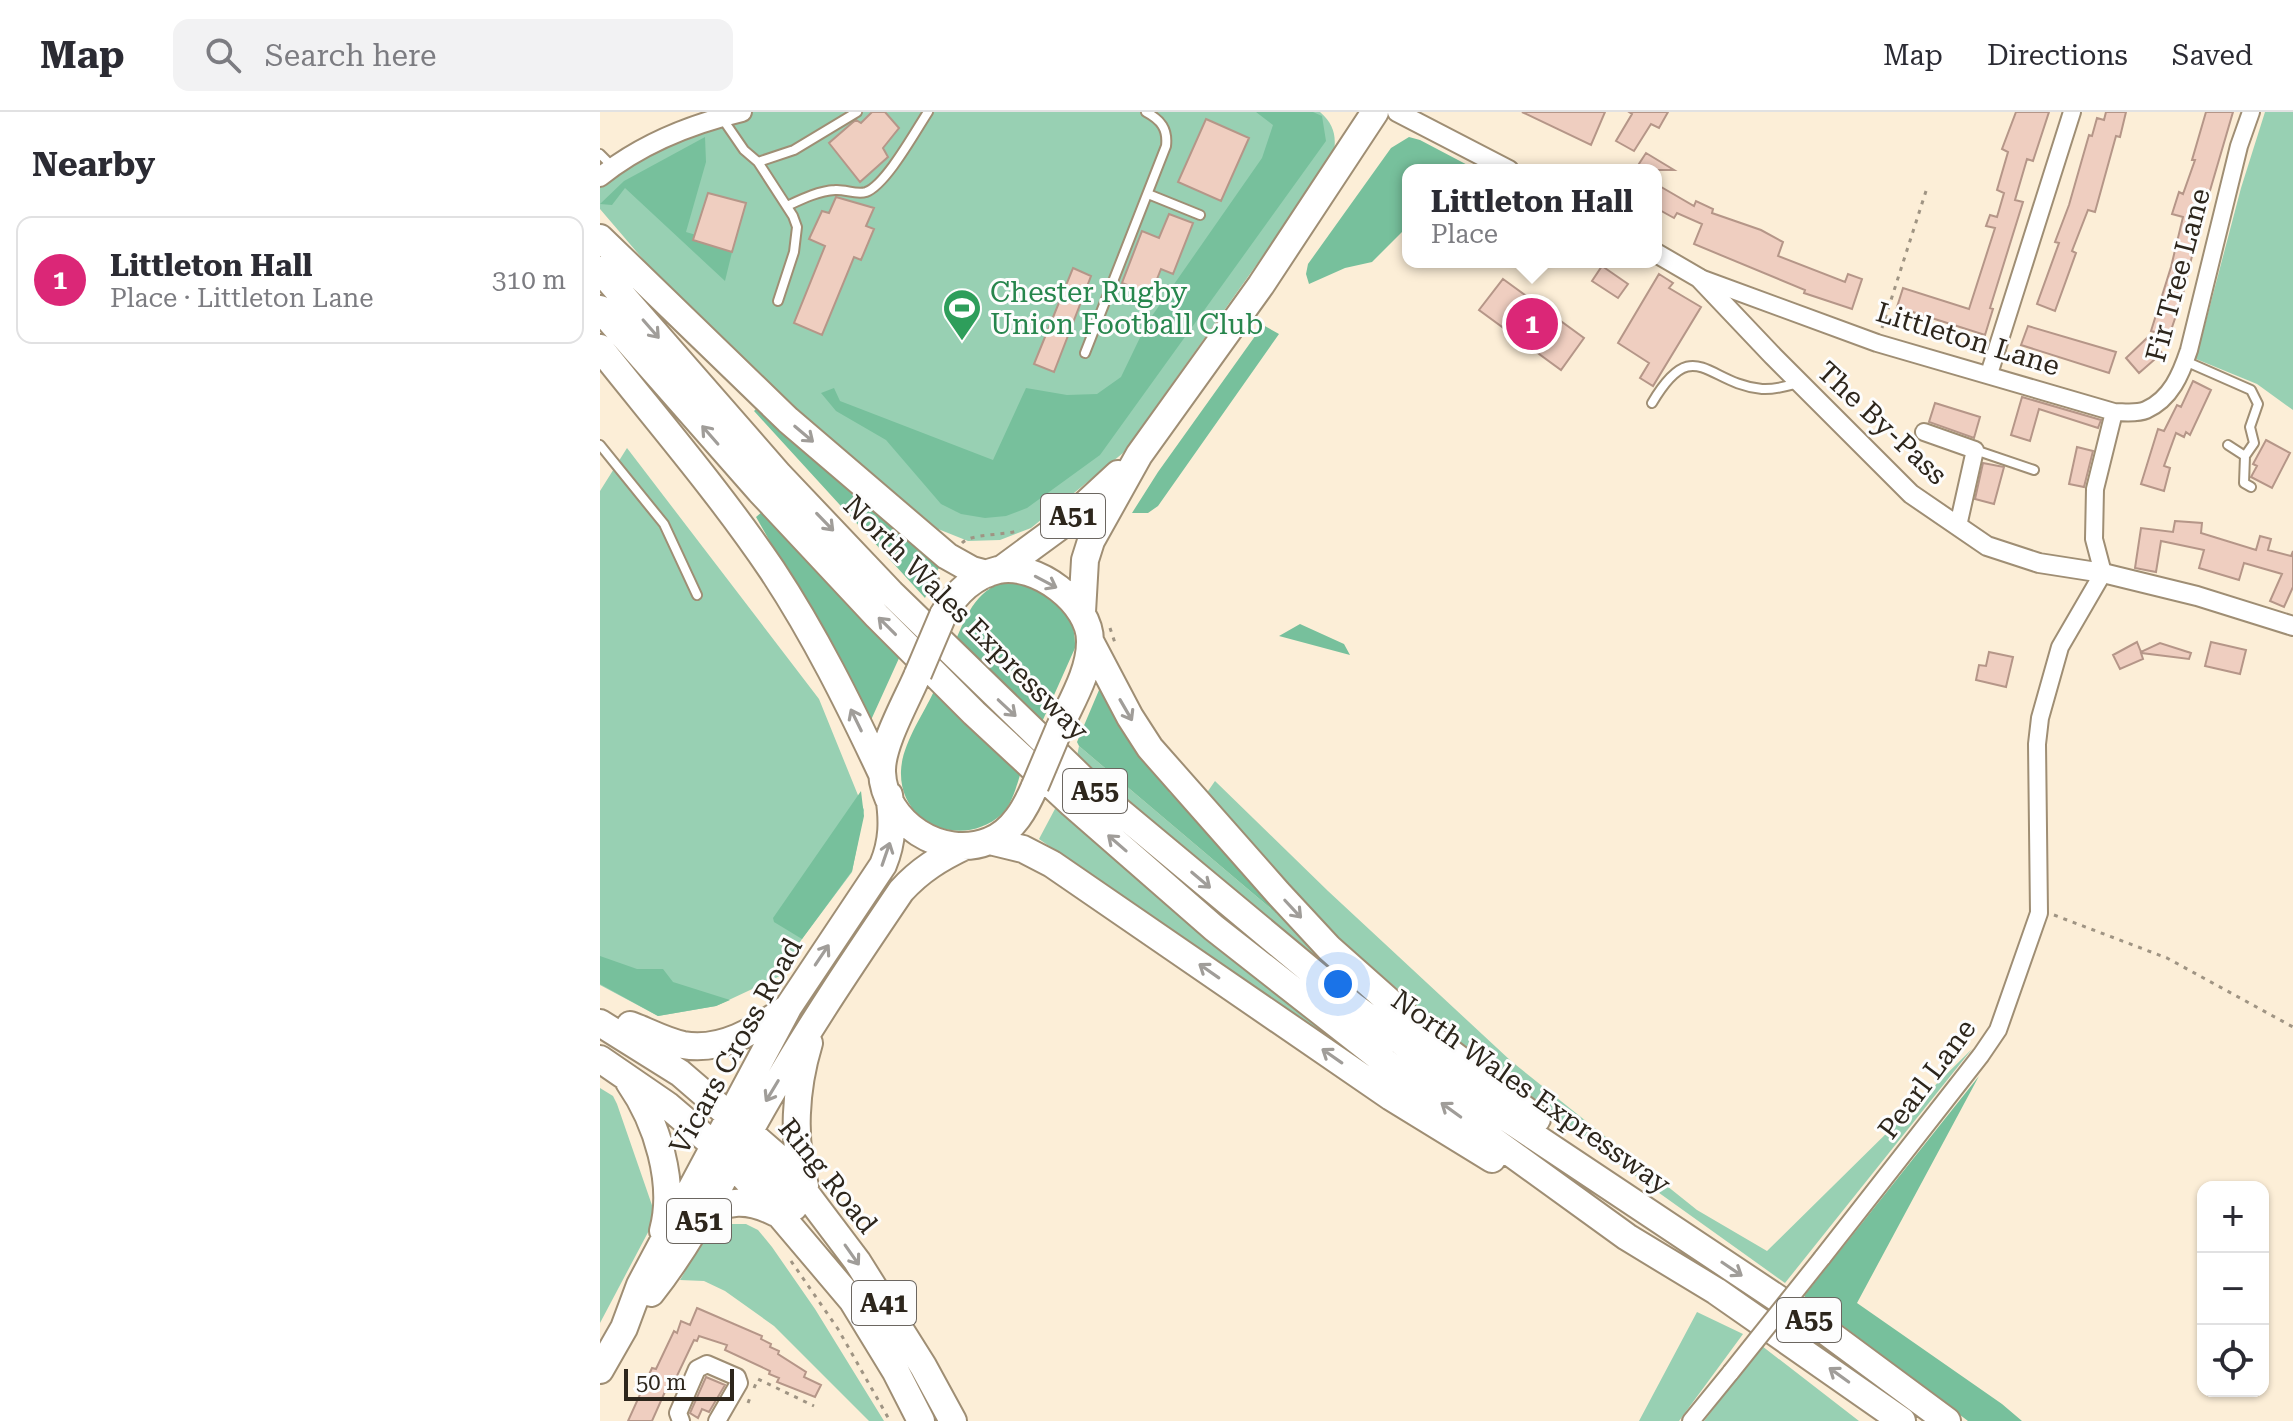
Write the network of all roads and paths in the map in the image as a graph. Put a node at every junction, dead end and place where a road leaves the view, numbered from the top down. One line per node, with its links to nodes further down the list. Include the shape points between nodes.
1 (742, 112): 9 (street)
2 (857, 112): 10 (lane, via 794,150)
3 (928, 112): 15 (lane, via 871,189 834,190)
4 (1146, 112): 14 (lane, via 1167,134)
5 (1397, 112): 11 (street)
6 (2072, 112): 27 (street)
7 (2251, 112): 26 (street, Fir Tree Lane)
8 (1367, 115): 35 (highway, A51, via 1261,285)
9 (722, 117): 10 (lane); 12 (street)
10 (758, 162): 15 (lane)
11 (1497, 164)
12 (604, 166)
13 (1926, 191): 23 (path)
14 (1148, 194): 16 (lane); 25 (lane)
15 (787, 206): 21 (lane, via 796,238)
16 (1200, 215)
17 (600, 238): 40 (highway, one-way to 40, via 788,420 947,556 972,570)
18 (1662, 256): 20 (street, Littleton Lane)
19 (600, 270): 61 (highway, North Wales Expressway / A55, one-way to 61, via 800,496 989,691 1095,791 1353,1006 1490,1107)
20 (1699, 278): 23 (street, Littleton Lane); 28 (street, The By-Pass)
21 (778, 301)
22 (600, 309): 62 (highway, North Wales Expressway / A55, one-way to 22, via 1385,1062 1214,928 1072,804 877,616)
23 (1877, 343): 27 (street, Littleton Lane)
24 (600, 348): 46 (highway, one-way to 24, via 829,666 771,569)
25 (1085, 353)
26 (2185, 361): 30 (street, Fir Tree Lane, via 2166,396 2144,411); 36 (lane, via 2251,390 2258,404 2250,427 2254,443)
27 (1989, 374): 30 (street, Littleton Lane)
28 (1799, 383): 29 (lane, via 1760,389 1698,365 1685,366 1663,383); 39 (street, The By-Pass, via 1911,494)
29 (1652, 403)
30 (2114, 412): 41 (street, via 2095,489 2094,539)
31 (1924, 432): 34 (street)
32 (600, 445): 42 (lane, via 664,524)
33 (2228, 445): 36 (lane)
34 (1975, 450): 37 (lane); 39 (street)
35 (1139, 455): 40 (highway, A51, via 1066,522); 43 (highway, A51, via 1091,541)
36 (2245, 456): 38 (lane, via 2244,483)
37 (2034, 470)
38 (2251, 487)
39 (1958, 526): 41 (street, The By-Pass, via 1987,546 2039,563)
40 (994, 571): 43 (highway, A51, one-way to 43, via 1016,570 1045,580); 46 (highway, A51, bridge, via 956,595 943,615 888,746)
41 (2103, 573): 44 (street, The By-Pass); 48 (street, Pearl Lane, via 2060,647 2040,718)
42 (697, 595)
43 (1082, 612): 45 (highway, A51)
44 (2293, 626)
45 (1090, 641): 47 (highway, A51, bridge, via 1082,676 1015,823); 61 (highway, one-way to 61, via 1150,748 1329,948 1426,1034 1595,1163)
46 (885, 784): 47 (highway, via 897,812 915,832 941,844); 50 (highway, Vicars Cross Road / A51, one-way to 46, via 883,865 892,829)
47 (978, 844): 49 (highway, Vicars Cross Road / A51, via 935,861 916,875); 62 (highway, one-way to 47, via 1391,1097 1052,864 1023,849)
48 (2039, 913): 53 (path, via 2167,958); 75 (street, Pearl Lane, bridge, via 1998,1030 1981,1055)
49 (825, 1003): 57 (highway, Vicars Cross Road / A51, one-way to 57); 58 (highway, via 806,1055 798,1098)
50 (789, 1006): 51 (highway, via 735,1039 708,1046 669,1041); 57 (highway, Vicars Cross Road / A51)
51 (600, 1015)
52 (600, 1023): 57 (highway, Ring Road / A41, via 680,1073)
53 (2293, 1027)
54 (600, 1030): 57 (highway)
55 (600, 1059): 56 (highway, Ring Road / A41)
56 (624, 1074): 57 (highway, Ring Road / A41, via 669,1107); 63 (highway, via 645,1108 668,1188)
57 (731, 1139): 58 (highway, Ring Road / A41, via 780,1159); 59 (highway, Ring Road / A41); 60 (highway, Vicars Cross Road / A51); 63 (highway, Vicars Cross Road / A51); 65 (highway, via 816,1235)
58 (806, 1191): 74 (highway, Ring Road / A41, one-way to 74, via 857,1261)
59 (780, 1215): 60 (highway, via 740,1202 720,1204); 65 (highway, Ring Road / A41)
60 (701, 1218): 66 (highway, Vicars Cross Road / A51)
61 (1667, 1226): 77 (highway, North Wales Expressway / A55, one-way to 77, via 1816,1324)
62 (1627, 1237): 76 (highway, North Wales Expressway / A55, one-way to 62, via 1716,1291)
63 (659, 1250): 66 (highway, Vicars Cross Road / A51)
64 (784, 1251): 72 (path, via 838,1329)
65 (852, 1300): 73 (highway, Ring Road / A41)
66 (624, 1328): 67 (highway, Vicars Cross Road / A51)
67 (600, 1370)
68 (748, 1403): 69 (path, via 758,1379)
69 (814, 1406)
70 (681, 1421): 71 (street, via 678,1413 697,1369 707,1364 737,1377 739,1383)
71 (717, 1421)
72 (890, 1421)
73 (921, 1421)
74 (953, 1421)
75 (1691, 1421)
76 (1902, 1421)
77 (1947, 1421)

